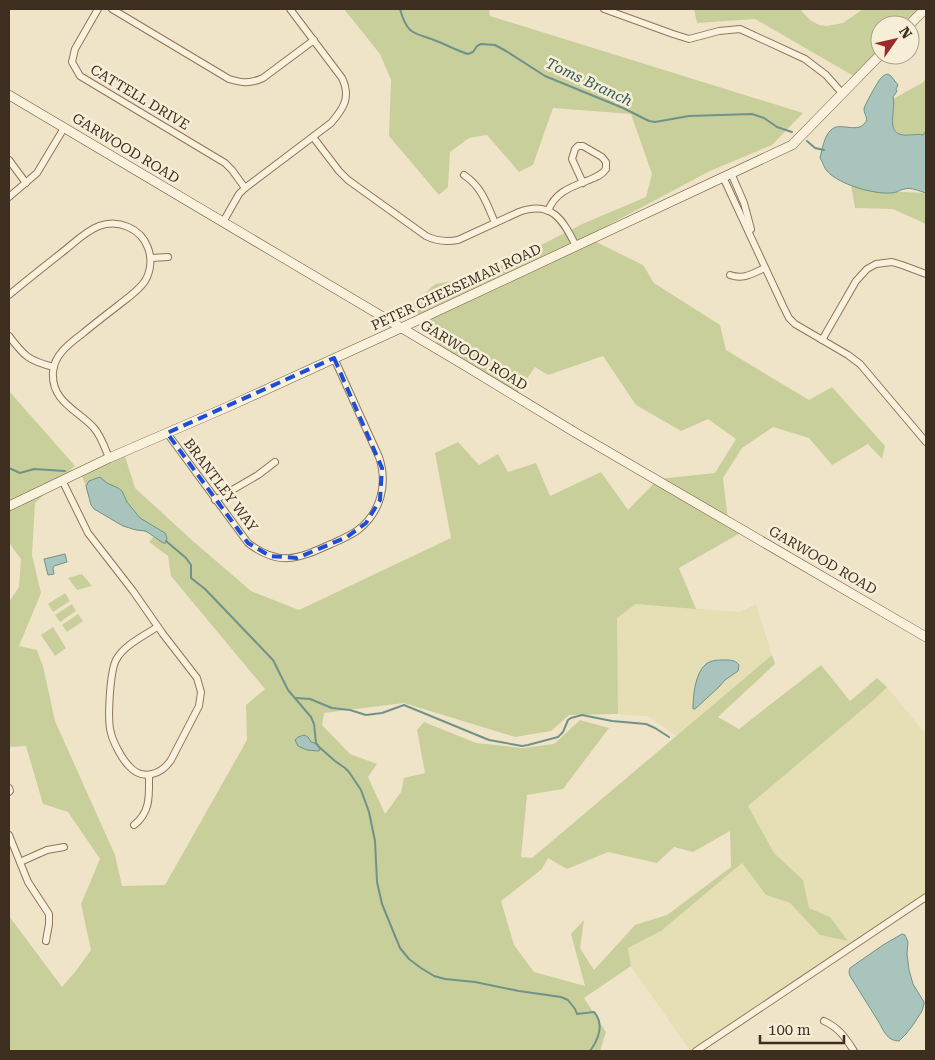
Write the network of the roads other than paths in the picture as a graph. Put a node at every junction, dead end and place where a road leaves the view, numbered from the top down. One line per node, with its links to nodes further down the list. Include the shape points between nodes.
1 (98, 9): 16 (street, CATTELL DRIVE, via 75,49 72,62 80,76 225,163)
2 (112, 9): 5 (street, via 229,79 242,83 263,78)
3 (290, 9): 5 (street)
4 (604, 9): 7 (street, via 689,39 740,28 805,59)
5 (314, 40): 10 (street, via 342,78 346,102 331,123)
6 (870, 65): 7 (street, PETER CHEESEMAN ROAD)
7 (842, 92): 13 (street, PETER CHEESEMAN ROAD, via 792,145)
8 (9, 95): 9 (street, GARWOOD ROAD)
9 (64, 128): 15 (street, via 40,168); 19 (street, GARWOOD ROAD)
10 (313, 137): 16 (street); 20 (street, via 348,180 430,238 458,240)
11 (9, 160): 15 (street)
12 (464, 175): 20 (street, via 480,190)
13 (727, 175): 21 (street, PETER CHEESEMAN ROAD); 24 (street)
14 (583, 182): 14 (street, via 602,173 606,164 602,157 581,146 574,149 572,159); 18 (street, via 558,195)
15 (26, 183): 17 (street)
16 (245, 188): 19 (street)
17 (9, 197)
18 (548, 211): 20 (street, via 526,210); 21 (street, via 564,222)
19 (223, 222): 28 (street, GARWOOD ROAD)
20 (496, 223)
21 (576, 246): 28 (street, PETER CHEESEMAN ROAD)
22 (168, 257): 23 (street)
23 (150, 258): 27 (street, via 144,240 136,231 120,224 105,224 85,234); 32 (street, via 149,273 142,285 69,344)
24 (765, 268): 26 (street, via 745,277); 30 (street, via 789,318)
25 (926, 274): 30 (street, via 892,262 867,269 856,281)
26 (730, 275)
27 (9, 295)
28 (401, 328): 31 (street, PETER CHEESEMAN ROAD); 41 (street, GARWOOD ROAD)
29 (9, 336): 32 (street, via 27,357)
30 (822, 340): 34 (street, via 860,364)
31 (334, 358): 33 (street, PETER CHEESEMAN ROAD); 38 (street, BRANTLEY WAY, via 382,468 381,495 370,519 353,533 307,555 281,558 265,554 248,543)
32 (54, 367): 35 (street, via 53,379 58,395 96,430)
33 (167, 433): 35 (street, PETER CHEESEMAN ROAD); 38 (street, BRANTLEY WAY)
34 (926, 442)
35 (109, 458): 37 (street, PETER CHEESEMAN ROAD)
36 (275, 462): 38 (street)
37 (62, 480): 39 (street, PETER CHEESEMAN ROAD); 40 (street, via 88,534)
38 (215, 500)
39 (9, 506)
40 (158, 627): 42 (street, via 195,674 201,697 168,764); 42 (street, via 116,660 112,672 109,721 112,736 125,762 140,774)
41 (926, 637)
42 (149, 775): 45 (street, via 146,809)
43 (9, 788): 44 (street)
44 (9, 792)
45 (134, 825)
46 (9, 835): 48 (street)
47 (64, 847): 49 (street, via 47,850)
48 (12, 852): 49 (street)
49 (20, 862): 51 (street, via 48,914)
50 (926, 897): 53 (street)
51 (46, 941)
52 (824, 1021): 54 (street, via 842,1033)
53 (696, 1051)
54 (854, 1051)

